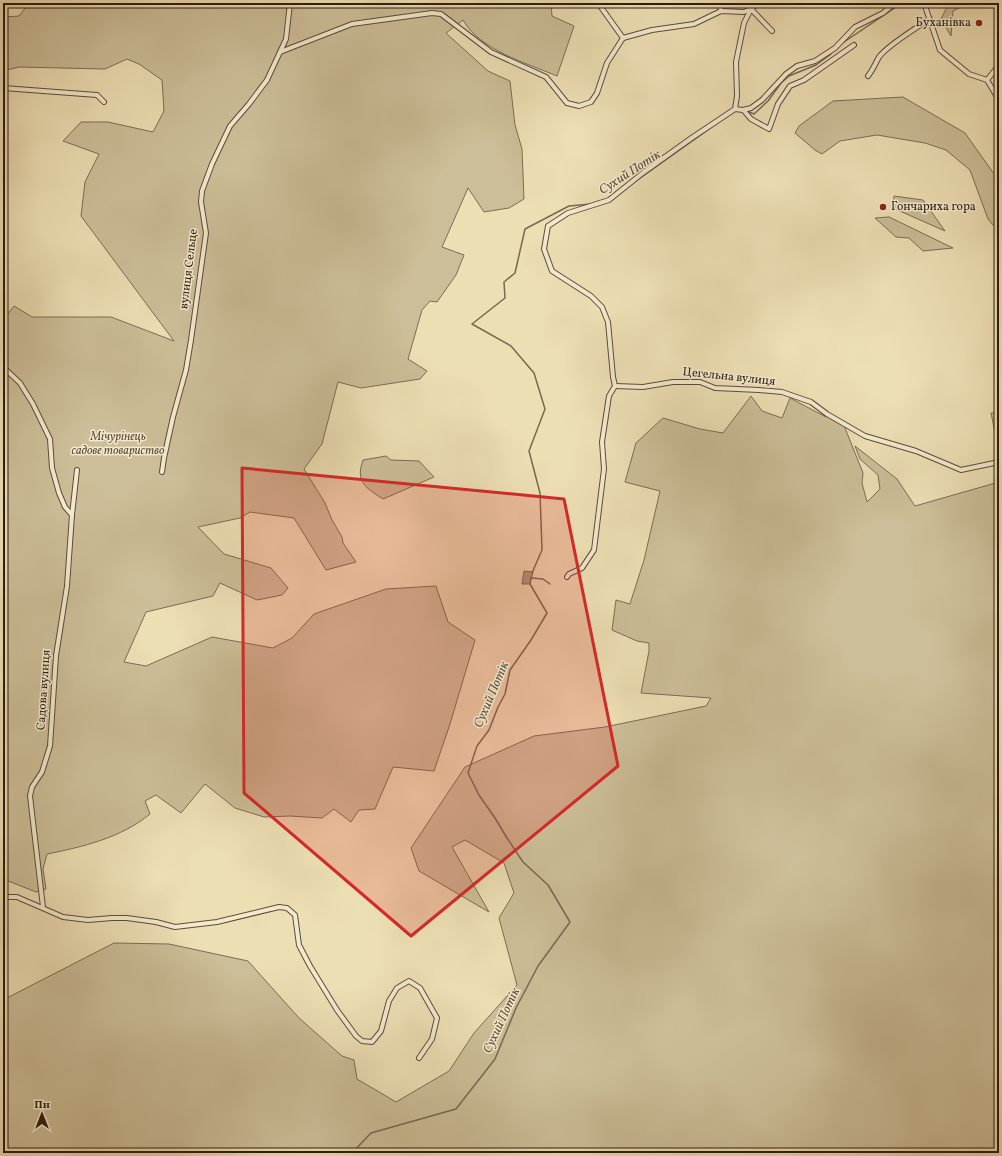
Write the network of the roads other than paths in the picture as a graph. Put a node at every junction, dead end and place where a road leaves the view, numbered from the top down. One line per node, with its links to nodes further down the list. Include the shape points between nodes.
1 (290, 3): 13 (street, вулиця Сельце, via 286,39)
2 (598, 3): 11 (street)
3 (720, 3): 8 (street)
4 (758, 3): 7 (street)
5 (895, 3): 20 (street, via 883,14 855,27 835,48 815,61 797,66 786,74 751,108)
6 (924, 3): 9 (street)
7 (751, 9): 8 (street, via 744,12); 10 (street); 20 (street, via 744,23 736,62)
8 (721, 11): 11 (street, via 694,24 652,30)
9 (930, 19): 15 (street, via 880,56); 16 (street, via 940,50 969,74)
10 (772, 31)
11 (623, 38): 13 (street, via 607,63 597,93 591,102 579,106 568,103 546,77 491,52 442,14 432,13 352,24)
12 (854, 45): 21 (street, via 804,80 790,86 778,104 769,129 751,119)
13 (280, 52): 26 (street, вулиця Сельце, via 267,80 230,126 202,191 201,202 206,233 191,340)
14 (999, 65): 16 (street)
15 (868, 76)
16 (987, 80): 18 (street)
17 (3, 88): 19 (street, via 98,95)
18 (999, 100)
19 (104, 102)
20 (735, 109): 23 (street, via 609,200 568,213 548,226 544,249 552,271 591,296 602,307 608,322)
21 (745, 112)
22 (3, 367): 27 (street, via 20,383 50,439 52,468 59,493 65,508)
23 (615, 386): 24 (street, Цегельна вулиця, via 643,387 673,382 700,382 715,388 782,392 811,402 866,436 916,451 961,470); 28 (street, via 609,396 602,442 604,469 594,550 582,568)
24 (999, 462)
25 (77, 470): 27 (street, Садова вулиця)
26 (162, 472)
27 (72, 516): 30 (street, Садова вулиця, via 67,586 56,656 50,746 42,772 32,787 30,796)
28 (567, 577)
29 (3, 897): 30 (street, via 17,898)
30 (43, 908): 31 (street, via 63,917 88,920 127,918 175,927 217,922 279,907 287,908 295,915 299,945 310,966 337,1010 362,1041 372,1042 381,1031 389,1001 397,988 409,981 420,988 437,1018 432,1039)
31 (418, 1058)

